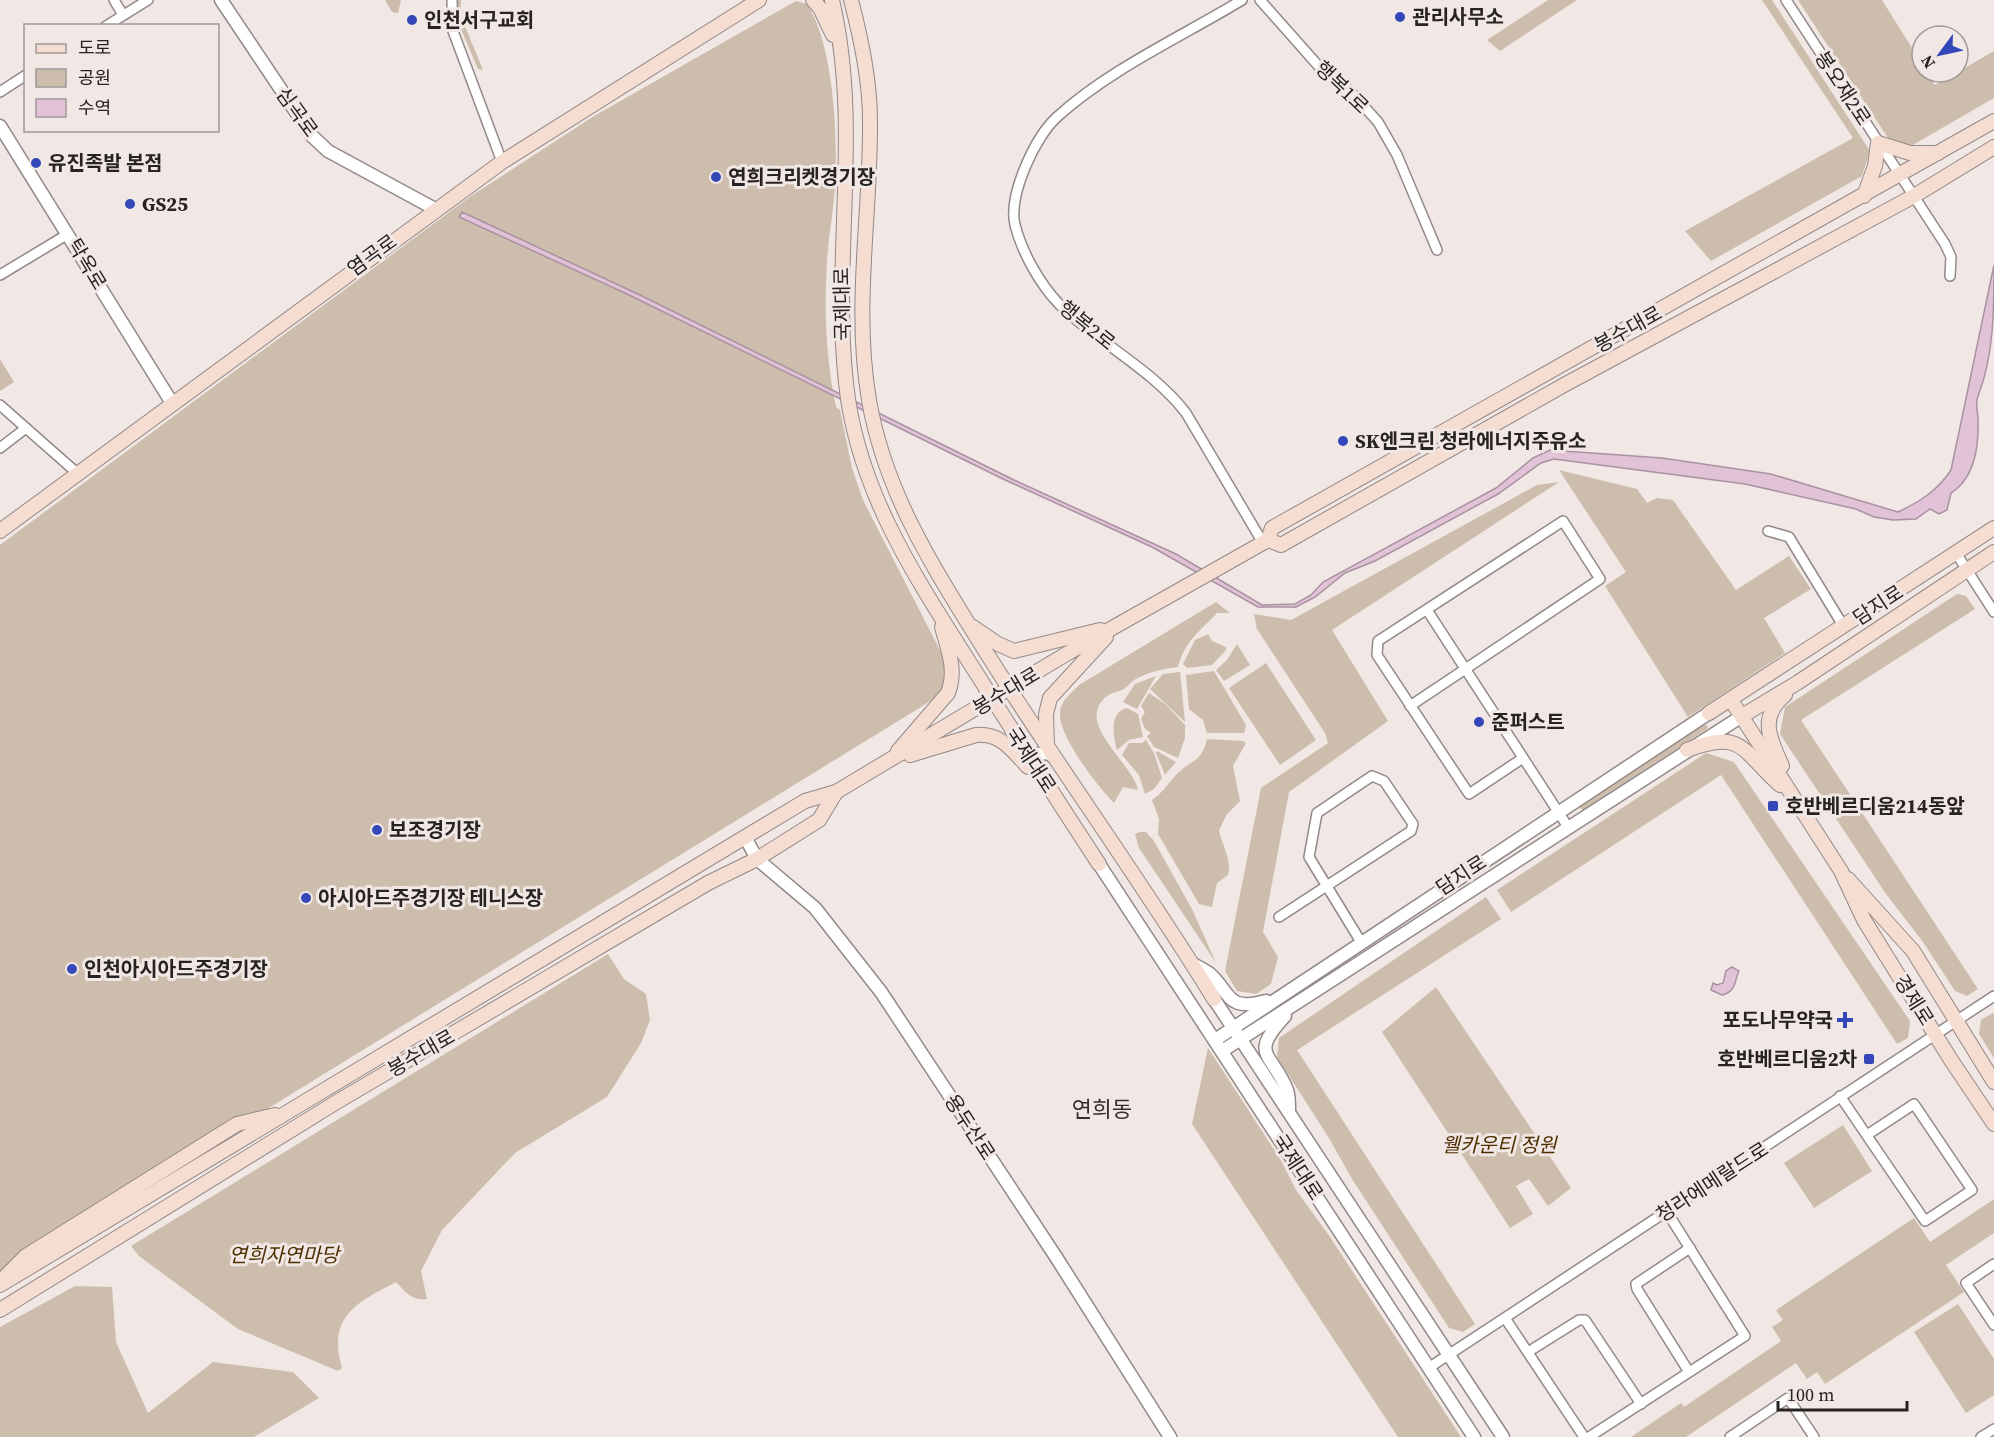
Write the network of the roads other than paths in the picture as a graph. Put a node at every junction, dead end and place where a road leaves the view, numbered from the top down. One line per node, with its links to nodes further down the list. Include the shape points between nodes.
1 (114, 0): 14 (street)
2 (148, 0): 14 (street)
3 (221, 0): 32 (street, 심곡로, via 312,136 328,151)
4 (452, 0): 26 (street, via 453,31)
5 (772, 0): 13 (main road, 염곡로)
6 (813, 0): 17 (main road)
7 (832, 0): 17 (main road, 국제대로)
8 (851, 0): 16 (main road, 국제대로)
9 (858, 0): 16 (main road)
10 (1242, 0): 46 (street, 행복2로, via 1130,67 1055,119 1037,144 1019,183 1014,223 1031,267 1058,303 1143,369 1179,404)
11 (1260, 0): 35 (street, 행복1로, via 1322,69 1378,122 1397,155)
12 (1786, 0): 22 (street, 봉오재2로)
13 (755, 2): 26 (main road, 염곡로)
14 (123, 15): 15 (street)
15 (109, 24)
16 (858, 24): 53 (main road, 국제대로, via 870,118 861,274 866,380 893,484 915,535)
17 (839, 48): 52 (main road, 국제대로, via 848,128 841,279 844,368 856,435 873,491 911,570)
18 (24, 76): 19 (street)
19 (0, 92)
20 (1994, 121): 23 (main road, 봉수대로)
21 (0, 126): 34 (street, 탁옥로)
22 (1879, 143): 25 (main road, via 1910,153); 28 (street, 봉오재2로); 30 (main road)
23 (1957, 143): 25 (main road, 봉수대로); 27 (main road, via 1951,159)
24 (1994, 147): 27 (main road, 봉수대로)
25 (1940, 153): 28 (main road, 봉수대로)
26 (502, 162): 32 (main road, 염곡로)
27 (1967, 163): 29 (main road, 봉수대로)
28 (1900, 176): 29 (street, 봉오재2로); 30 (main road, 봉수대로)
29 (1914, 195): 33 (main road, 봉수대로); 37 (street, 봉오재2로, via 1952,257)
30 (1864, 196): 31 (main road, 봉수대로)
31 (1845, 207): 33 (main road, via 1859,213); 46 (main road, 봉수대로, via 1272,528)
32 (435, 209): 38 (main road, 염곡로)
33 (1858, 226): 46 (main road, 봉수대로, via 1564,385 1281,545)
34 (68, 234): 36 (street); 38 (street, 탁옥로)
35 (1437, 250)
36 (0, 275)
37 (1950, 276)
38 (171, 403): 42 (main road, 염곡로)
39 (0, 405): 40 (street)
40 (26, 429): 41 (street); 42 (street)
41 (0, 448)
42 (77, 473): 44 (main road, 염곡로)
43 (1994, 528): 48 (main road, 담지로)
44 (0, 531)
45 (1768, 531): 55 (street, via 1789,537)
46 (1266, 542): 54 (main road, 봉수대로)
47 (1994, 552): 49 (main road)
48 (1956, 553): 49 (street); 55 (main road, 담지로)
49 (1966, 570): 51 (street); 58 (main road)
50 (1427, 610): 57 (street); 57 (street, via 1563,520 1600,579); 62 (street, via 1376,646 1377,655)
51 (1994, 612)
52 (938, 613): 56 (main road, 국제대로); 68 (main road, via 954,672 952,683 948,693)
53 (970, 625): 54 (main road, via 1014,651); 56 (street, via 972,646 962,644); 59 (main road, 국제대로)
54 (1117, 626): 59 (main road, 봉수대로); 66 (main road, via 1050,698 1046,714)
55 (1844, 627): 61 (main road, 담지로)
56 (951, 633): 60 (main road, 국제대로)
57 (1465, 668): 62 (street); 67 (street)
58 (1797, 683): 64 (main road); 72 (main road, via 1775,704 1768,726)
59 (1009, 689): 60 (main road, 봉수대로); 66 (main road, 국제대로)
60 (993, 699): 68 (main road, 봉수대로); 69 (main road, 국제대로)
61 (1731, 700): 63 (main road, 담지로); 64 (main road, 경제로)
62 (1410, 706): 67 (street, via 1469,794)
63 (1709, 713): 73 (street, 담지로)
64 (1742, 716): 65 (street); 72 (main road, 경제로)
65 (1687, 750): 72 (main road, via 1717,740 1730,741); 74 (street)
66 (1052, 753): 69 (street, via 1038,754); 82 (main road, 국제대로)
67 (1523, 758): 73 (street)
68 (890, 760): 70 (main road, 봉수대로); 71 (main road, via 987,734 1005,743)
69 (1036, 768): 71 (main road, 국제대로)
70 (836, 792): 75 (main road, 봉수대로, via 805,801); 76 (main road, 봉수대로, via 819,820)
71 (1052, 793): 77 (main road, 국제대로)
72 (1795, 799): 78 (main road, 경제로)
73 (1558, 813): 74 (street); 81 (street, 담지로)
74 (1568, 827): 86 (street)
75 (745, 837): 76 (street, 용두산로); 101 (main road, 봉수대로)
76 (758, 859): 102 (main road, 봉수대로, via 708,883 335,1103); 112 (street, 용두산로, via 815,908 881,992)
77 (1099, 864): 91 (street, 국제대로)
78 (1841, 871): 87 (main road, 경제로, via 1913,951); 89 (main road, 경제로, via 1864,920)
79 (1327, 887): 79 (street, via 1309,857 1317,813 1372,776 1384,781 1413,824 1411,831); 80 (street); 81 (street)
80 (1279, 917)
81 (1361, 942): 83 (street, 담지로)
82 (1193, 964): 83 (street, via 1210,974 1223,992 1237,1002 1256,1004); 85 (main road, 국제대로)
83 (1286, 991): 86 (street, via 1271,1011 1274,1014); 88 (street, 담지로)
84 (1994, 996): 87 (street, 청라에메랄드로)
85 (1214, 999): 88 (street, 국제대로)
86 (1294, 1006): 90 (street); 95 (street, via 1265,1042 1267,1058 1287,1090)
87 (1957, 1021): 89 (street, 청라에메랄드로); 93 (main road, 경제로)
88 (1233, 1027): 90 (street, 국제대로); 91 (street, 담지로)
89 (1936, 1035): 94 (street, 청라에메랄드로); 96 (main road, 경제로)
90 (1241, 1038): 92 (street); 95 (street, 국제대로)
91 (1215, 1040): 92 (street, 국제대로)
92 (1222, 1051): 107 (street, 국제대로)
93 (1994, 1082)
94 (1840, 1096): 97 (street); 98 (street, 청라에메랄드로)
95 (1290, 1113): 106 (street, 국제대로)
96 (1994, 1124)
97 (1867, 1135): 97 (street, via 1925,1221 1972,1190 1914,1104)
98 (1667, 1212): 99 (street); 103 (street, 청라에메랄드로)
99 (1690, 1248): 108 (street, via 1636,1284); 108 (street, via 1746,1336)
100 (1994, 1264): 104 (street, via 1966,1283)
101 (0, 1284)
102 (0, 1310)
103 (1505, 1318): 105 (street); 106 (street, 청라에메랄드로)
104 (1994, 1325)
105 (1528, 1352): 109 (street, via 1586,1320); 115 (street)
106 (1449, 1354): 107 (street, 청라에메랄드로); 114 (street, 국제대로)
107 (1430, 1367): 113 (street, 국제대로)
108 (1689, 1372): 109 (street)
109 (1641, 1404): 115 (street)
110 (1994, 1429): 117 (street)
111 (1732, 1436): 116 (street, via 1788,1398)
112 (1170, 1437)
113 (1474, 1437)
114 (1503, 1437)
115 (1587, 1437)
116 (1815, 1437)
117 (1982, 1437)

